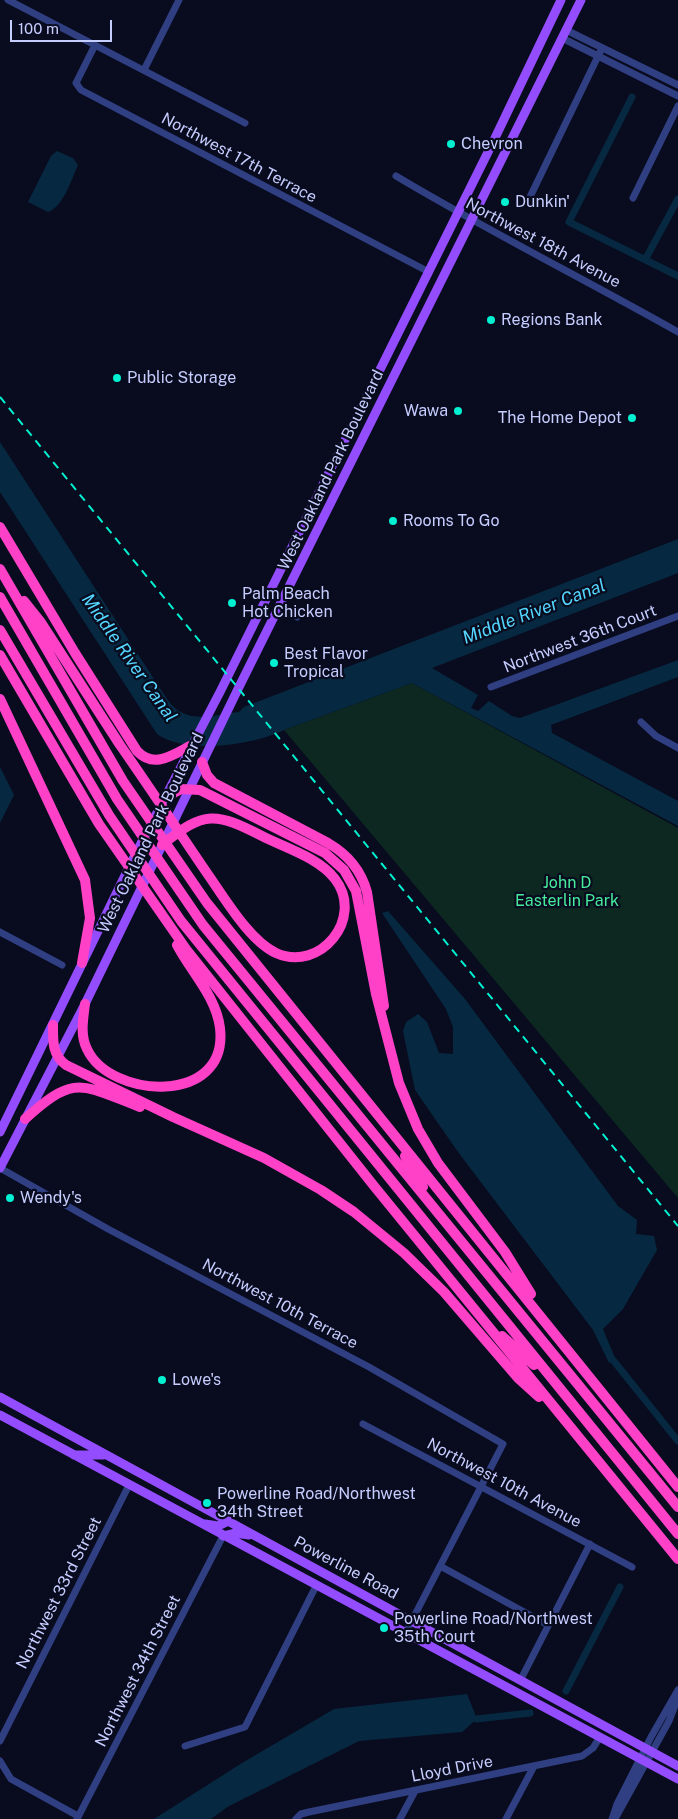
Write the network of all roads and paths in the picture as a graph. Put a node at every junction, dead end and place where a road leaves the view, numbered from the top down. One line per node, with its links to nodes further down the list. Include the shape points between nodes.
1 (8, 0): 6 (street)
2 (179, 0): 9 (street)
3 (561, 0): 17 (main road, West Oakland Park Boulevard)
4 (582, 0): 5 (main road, West Oakland Park Boulevard)
5 (564, 34): 7 (street); 8 (street); 18 (main road, West Oakland Park Boulevard)
6 (95, 45): 9 (street); 19 (street, Northwest 17th Terrace, via 76,83 81,90)
7 (602, 48): 8 (street); 10 (street)
8 (598, 56): 11 (street); 16 (street)
9 (144, 70): 13 (street)
10 (678, 85)
11 (678, 96)
12 (678, 106): 15 (street)
13 (246, 124)
14 (396, 176): 17 (street, Northwest 18th Avenue)
15 (633, 198)
16 (529, 199)
17 (458, 213): 18 (street, Northwest 18th Avenue); 19 (main road, West Oakland Park Boulevard)
18 (472, 219): 20 (main road, West Oakland Park Boulevard); 21 (street, Northwest 18th Avenue)
19 (429, 272): 20 (main road); 22 (main road, West Oakland Park Boulevard)
20 (437, 290): 23 (main road, West Oakland Park Boulevard)
21 (678, 332)
22 (359, 411): 23 (main road, via 361,426); 24 (main road, West Oakland Park Boulevard)
23 (366, 432): 25 (main road, West Oakland Park Boulevard)
24 (326, 477): 25 (main road, via 331,484); 28 (main road, West Oakland Park Boulevard)
25 (332, 500): 30 (main road, West Oakland Park Boulevard)
26 (0, 527): 39 (highway, via 74,653 140,754 157,760)
27 (1, 571): 44 (highway, via 40,621 146,783 191,850 246,927 274,952 293,957 308,956 324,949 338,934 344,914 341,888 329,872 307,858 220,818 205,818 191,823); 55 (highway, via 137,802 181,867 246,953)
28 (274, 584): 30 (main road, via 273,596); 33 (main road, West Oakland Park Boulevard)
29 (0, 597): 58 (highway, via 91,756 174,884 239,970)
30 (279, 607): 32 (street); 33 (main road, via 265,610); 41 (main road, West Oakland Park Boulevard)
31 (678, 616): 36 (street, Northwest 36th Court)
32 (297, 617)
33 (256, 620): 39 (main road, West Oakland Park Boulevard)
34 (0, 630): 61 (highway, via 78,767 166,899 244,1001)
35 (0, 656): 45 (highway, via 73,781)
36 (491, 687)
37 (0, 699): 47 (highway, via 85,880 90,918)
38 (642, 722): 40 (street, via 656,736)
39 (190, 746): 43 (main road, West Oakland Park Boulevard)
40 (678, 748)
41 (204, 758): 42 (main road, West Oakland Park Boulevard); 51 (highway, via 207,774 214,783 332,845 357,869 369,899)
42 (190, 788): 43 (highway, via 177,790); 44 (main road, West Oakland Park Boulevard); 51 (highway, via 319,850 348,875 356,891)
43 (164, 798): 47 (main road, West Oakland Park Boulevard)
44 (162, 845): 49 (main road, West Oakland Park Boulevard)
45 (160, 912): 49 (highway, via 218,1016 220,1046 207,1071 188,1083 162,1087 134,1082 112,1073 95,1061 86,1047 82,1028); 59 (highway, via 350,1157)
46 (0, 932): 48 (street)
47 (82, 963): 50 (main road, West Oakland Park Boulevard)
48 (62, 965)
49 (84, 1004): 52 (main road, West Oakland Park Boulevard)
50 (53, 1025): 52 (highway); 56 (main road, West Oakland Park Boulevard)
51 (390, 1047): 60 (highway, via 403,1095 425,1142 505,1252)
52 (58, 1057): 53 (highway, via 71,1067); 54 (main road, West Oakland Park Boulevard)
53 (173, 1117): 54 (highway, via 98,1090 77,1087 66,1088 51,1096); 64 (highway, via 270,1160 367,1222 444,1292 518,1378)
54 (25, 1119): 57 (main road, West Oakland Park Boulevard)
55 (388, 1127): 58 (highway); 60 (highway)
56 (0, 1132)
57 (0, 1168): 71 (street, Northwest 10th Terrace, via 91,1220 370,1367 503,1444)
58 (440, 1216): 73 (highway)
59 (477, 1313): 61 (highway); 64 (highway)
60 (555, 1333): 72 (highway)
61 (560, 1389): 76 (highway)
62 (0, 1397): 66 (main road, Powerline Road)
63 (0, 1415): 67 (main road, Powerline Road)
64 (564, 1419): 80 (highway)
65 (363, 1424): 71 (street, Northwest 10th Avenue)
66 (79, 1440): 67 (main road, via 69,1446); 69 (main road, Powerline Road)
67 (58, 1446): 68 (main road, Powerline Road)
68 (73, 1455): 69 (main road); 70 (main road, Powerline Road)
69 (108, 1456): 74 (main road, Powerline Road)
70 (130, 1485): 75 (main road, Powerline Road); 91 (street, Northwest 33rd Street)
71 (481, 1486): 79 (street, Northwest 10th Avenue); 81 (street)
72 (678, 1487)
73 (678, 1508)
74 (229, 1521): 75 (main road, via 218,1526); 77 (main road, Powerline Road)
75 (200, 1523): 78 (main road, Powerline Road)
76 (678, 1534)
77 (254, 1535): 78 (main road, via 235,1533); 84 (main road, Powerline Road)
78 (223, 1536): 83 (main road, Powerline Road); 101 (street, Northwest 34th Street)
79 (590, 1544): 82 (street, Northwest 10th Avenue); 85 (street)
80 (678, 1559)
81 (440, 1566): 84 (street); 85 (street)
82 (632, 1566)
83 (316, 1586): 86 (main road, Powerline Road); 92 (street, via 245,1727)
84 (412, 1620): 86 (street); 87 (main road, Powerline Road)
85 (548, 1625): 87 (street)
86 (405, 1634): 90 (main road, Powerline Road)
87 (520, 1681): 93 (main road, Powerline Road)
88 (678, 1690): 93 (street, via 670,1699)
89 (678, 1698): 93 (street)
90 (600, 1737): 95 (main road, Powerline Road); 97 (street, Lloyd Drive, via 585,1754)
91 (0, 1741)
92 (185, 1746)
93 (648, 1750): 95 (street); 96 (main road, Powerline Road)
94 (0, 1761): 101 (street, via 11,1779)
95 (643, 1761): 98 (main road, Powerline Road); 104 (street, via 617,1804)
96 (678, 1766)
97 (533, 1768): 99 (street, Lloyd Drive); 103 (street)
98 (678, 1779)
99 (415, 1791): 100 (street, Lloyd Drive); 102 (street)
100 (299, 1817)
101 (77, 1818)
102 (400, 1819)
103 (506, 1819)
104 (613, 1819)

